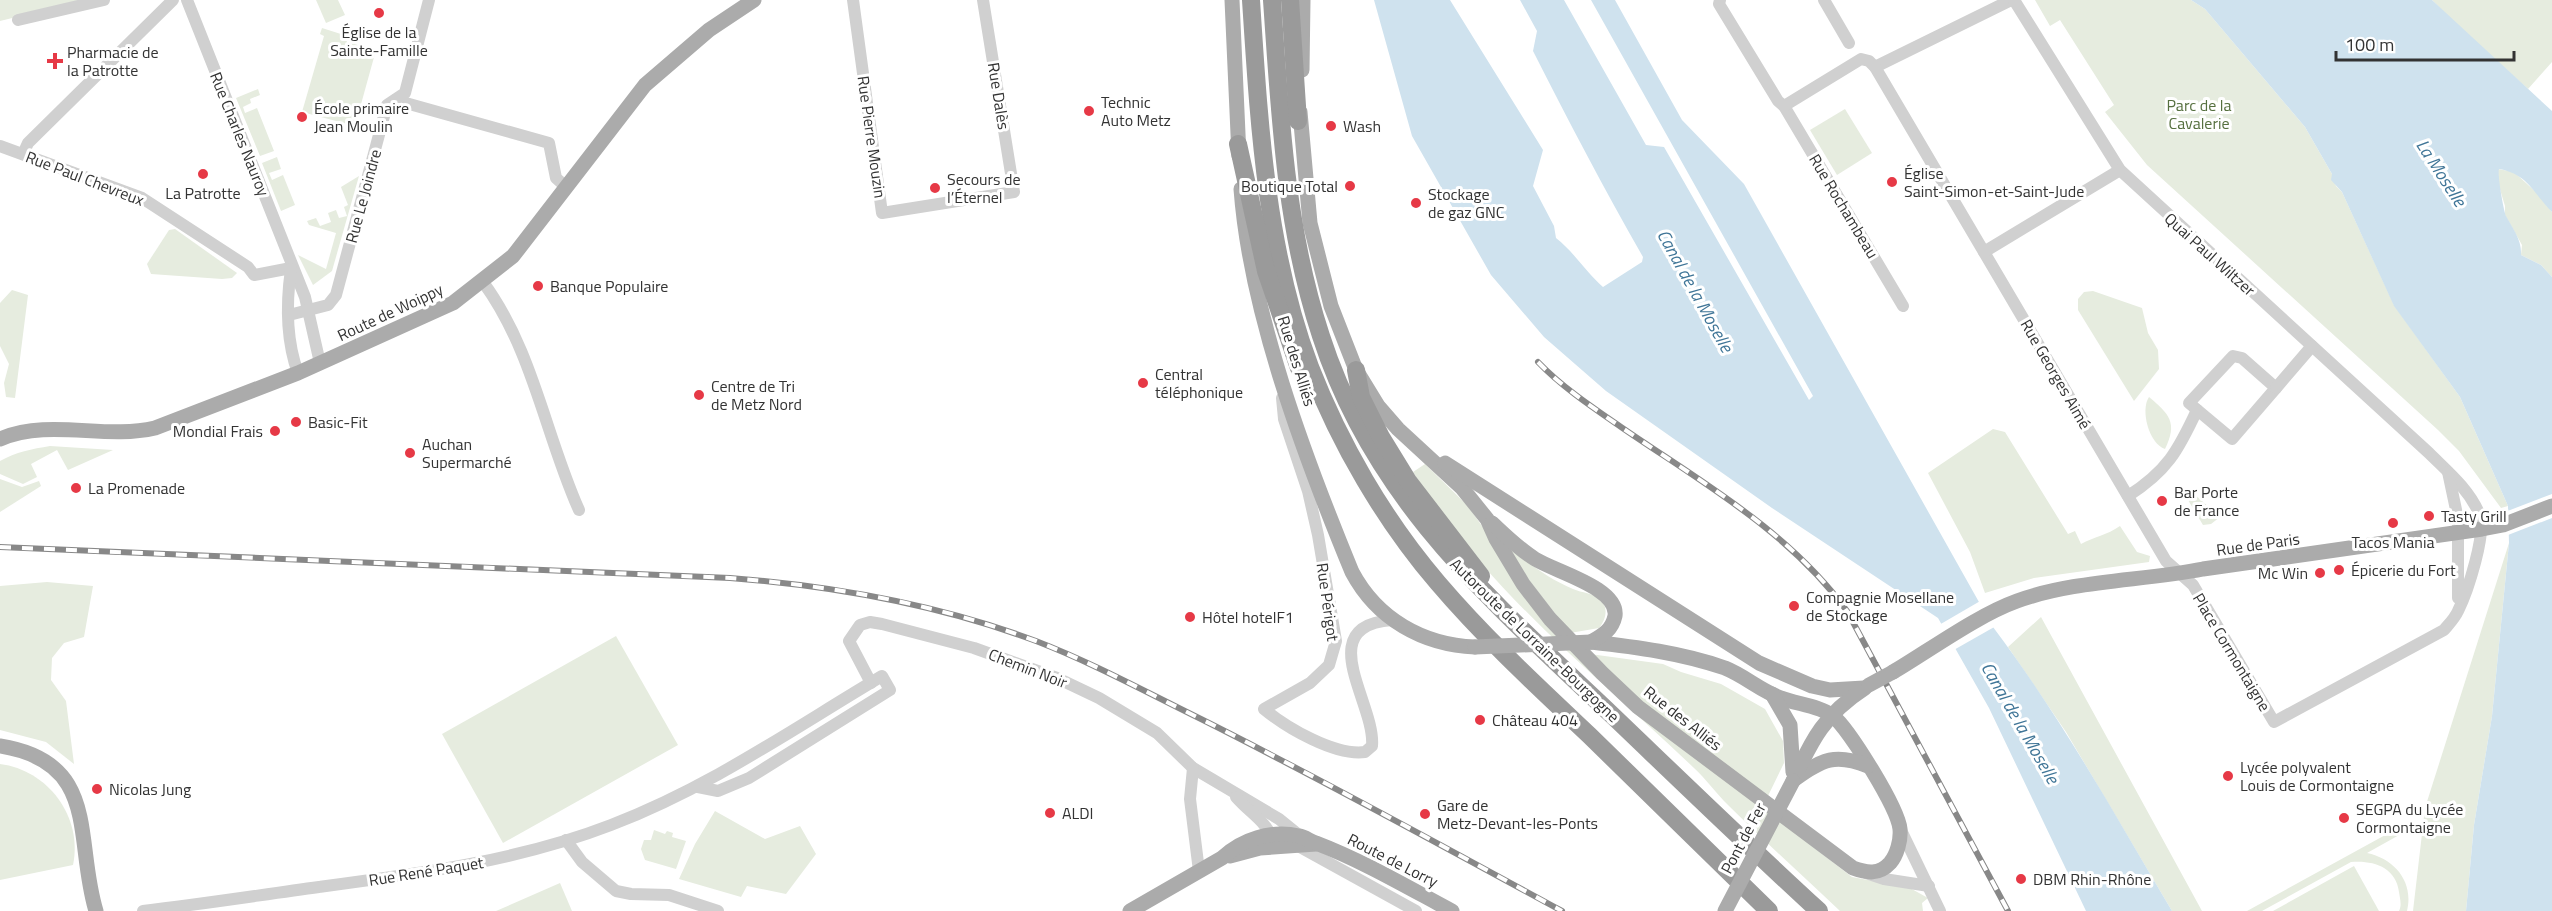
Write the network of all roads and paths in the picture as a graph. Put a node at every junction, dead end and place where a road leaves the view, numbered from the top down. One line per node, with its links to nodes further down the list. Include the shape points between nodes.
1 (104, 0): 16 (street)
2 (173, 0): 24 (street, via 28,143)
3 (187, 0): 29 (street, Rue Charles Nauroy)
4 (754, 0): 26 (main road, Route de Woippy, via 709,30 645,85)
5 (853, 0): 27 (street, Rue Pierre Mouzin, via 882,213)
6 (983, 0): 27 (street, Rue Dalès)
7 (1232, 0): 22 (main road, Rue des Alliés)
8 (1251, 0): 45 (highway, Autoroute de Lorraine-Bourgogne, via 1264,157 1289,301 1333,420)
9 (1272, 0): 54 (highway, Autoroute de Lorraine-Bourgogne, via 1291,216 1309,297 1333,368 1372,448 1407,505 1457,566)
10 (1290, 0): 21 (highway)
11 (1303, 0): 21 (main road, Rue des Alliés)
12 (1720, 0): 20 (street, Rue Rochambeau)
13 (1824, 0): 17 (street)
14 (2013, 0): 18 (street); 25 (street, Quai Paul Wiltzer)
15 (430, 1): 19 (street, Rue Le Joindre, via 405,93)
16 (18, 20)
17 (1849, 43)
18 (1875, 67): 20 (street, via 1861,59); 28 (street, Rue Georges Aimé)
19 (395, 100): 26 (street, via 549,143 556,178); 32 (street, Rue Le Joindre, via 387,105 336,296 328,305)
20 (1784, 106): 31 (street, Rue Rochambeau)
21 (1298, 121): 37 (main road, Rue des Alliés, via 1310,223 1331,306)
22 (1238, 144): 36 (main road, Rue des Alliés, via 1244,215 1256,283); 45 (highway, via 1266,271 1305,385 1341,458)
23 (0, 146): 24 (street, Rue Paul Chevreux)
24 (22, 154): 29 (street, Rue Paul Chevreux, via 153,204 248,267 254,275)
25 (2120, 170): 28 (street); 34 (street, Quai Paul Wiltzer)
26 (565, 186): 30 (main road, Route de Woippy, via 529,237)
27 (1014, 192)
28 (1984, 252): 44 (street, Rue Georges Aimé)
29 (291, 268): 32 (street, Rue Charles Nauroy); 33 (street, Rue Charles Nauroy)
30 (483, 282): 35 (main road, Route de Woippy, via 430,315); 47 (street, via 526,361)
31 (1903, 306)
32 (308, 311): 33 (street, Rue Le Joindre); 35 (street, Rue Charles Nauroy)
33 (289, 315): 38 (street, Rue Charles Nauroy, via 291,354)
34 (2312, 346): 39 (street); 43 (street, Quai Paul Wiltzer)
35 (320, 363): 38 (main road, Route de Woippy)
36 (1278, 367): 53 (main road, Rue des Alliés, via 1352,572 1369,598); 53 (street, Rue Périgot, via 1284,419 1311,502 1336,641 1329,665 1310,683 1264,710 1278,721 1339,750 1365,753 1372,746 1372,729 1351,666 1352,650 1366,625)
37 (1356, 370): 42 (main road, Rue des Alliés, via 1391,422); 54 (highway, via 1361,397 1408,481 1509,606)
38 (298, 373): 41 (main road, Route de Woippy, via 187,417 132,434 49,429)
39 (2276, 388): 40 (street, via 2232,439); 40 (street, via 2242,358 2232,356 2189,403)
40 (2197, 410): 44 (street, via 2173,457 2160,473)
41 (0, 439)
42 (1427, 454): 48 (main road, Rue des Alliés); 57 (main road, Rue des Alliés, via 1759,663 1830,690)
43 (2448, 471): 49 (street, Quai Paul Wiltzer, via 2463,485 2481,515); 50 (street)
44 (2128, 496): 51 (street, Place Cormontaigne, via 2166,561)
45 (1378, 500): 81 (highway, Autoroute de Lorraine-Bourgogne, via 1437,582 1476,625)
46 (2552, 506): 49 (main road, Rue de Paris)
47 (579, 510)
48 (1487, 519): 55 (main road, via 1535,559 1601,590 1611,599 1614,622 1606,634); 71 (main road, Rue des Alliés, via 1518,575 1550,619 1638,707 1841,862)
49 (2482, 529): 50 (main road, Rue de Paris); 52 (street)
50 (2457, 533): 51 (main road, Rue de Paris); 52 (street)
51 (2181, 573): 52 (street, Place Cormontaigne, via 2198,592 2274,722 2444,630); 57 (main road, Rue de Paris, bridge, via 2049,591 2016,601)
52 (2457, 613)
53 (1392, 620): 55 (main road, Rue des Alliés, bridge, via 1438,642 1475,647)
54 (1521, 630): 82 (highway, Autoroute de Lorraine-Bourgogne)
55 (1591, 642): 58 (main road, Rue des Alliés, via 1708,663 1743,676)
56 (871, 683): 62 (street, Chemin Noir, via 849,641 860,625 870,622 1015,662 1099,698 1157,733); 64 (street, Rue René Paquet); 64 (street, Rue René Paquet, via 882,676 890,690 749,778 718,791)
57 (1867, 687): 59 (main road)
58 (1772, 694): 59 (main road); 63 (main road, via 1790,725)
59 (1831, 714): 61 (main road, via 1854,740); 63 (main road, via 1810,744)
60 (0, 746): 74 (main road, via 37,756 67,783 82,815)
61 (1868, 766): 63 (main road, via 1830,759); 66 (main road)
62 (1193, 768): 65 (street, Chemin Noir); 70 (street, via 1190,799)
63 (1793, 781): 80 (main road, Pont de Fer, bridge)
64 (698, 787): 67 (street, Rue René Paquet)
65 (1232, 791): 68 (street, Chemin Noir, via 1250,813 1265,822); 69 (street, Chemin Noir, via 1285,823)
66 (1900, 827): 71 (main road, via 1893,860 1885,869); 72 (street)
67 (567, 840): 73 (street, Rue René Paquet, via 481,863); 76 (street, via 582,862 616,891 669,895)
68 (1274, 841): 69 (main road, Route de Lorry); 70 (main road, Route de Lorry, via 1243,842)
69 (1300, 842): 78 (street, Chemin Noir); 79 (main road, Route de Lorry, via 1338,852)
70 (1199, 871): 77 (main road, Route de Lorry)
71 (1864, 872): 72 (street)
72 (1929, 886): 83 (street)
73 (233, 905): 75 (street, Rue René Paquet)
74 (96, 911)
75 (143, 911)
76 (717, 911)
77 (1130, 911)
78 (1416, 911)
79 (1452, 911)
80 (1725, 911)
81 (1769, 911)
82 (1819, 911)
83 (1940, 911)

